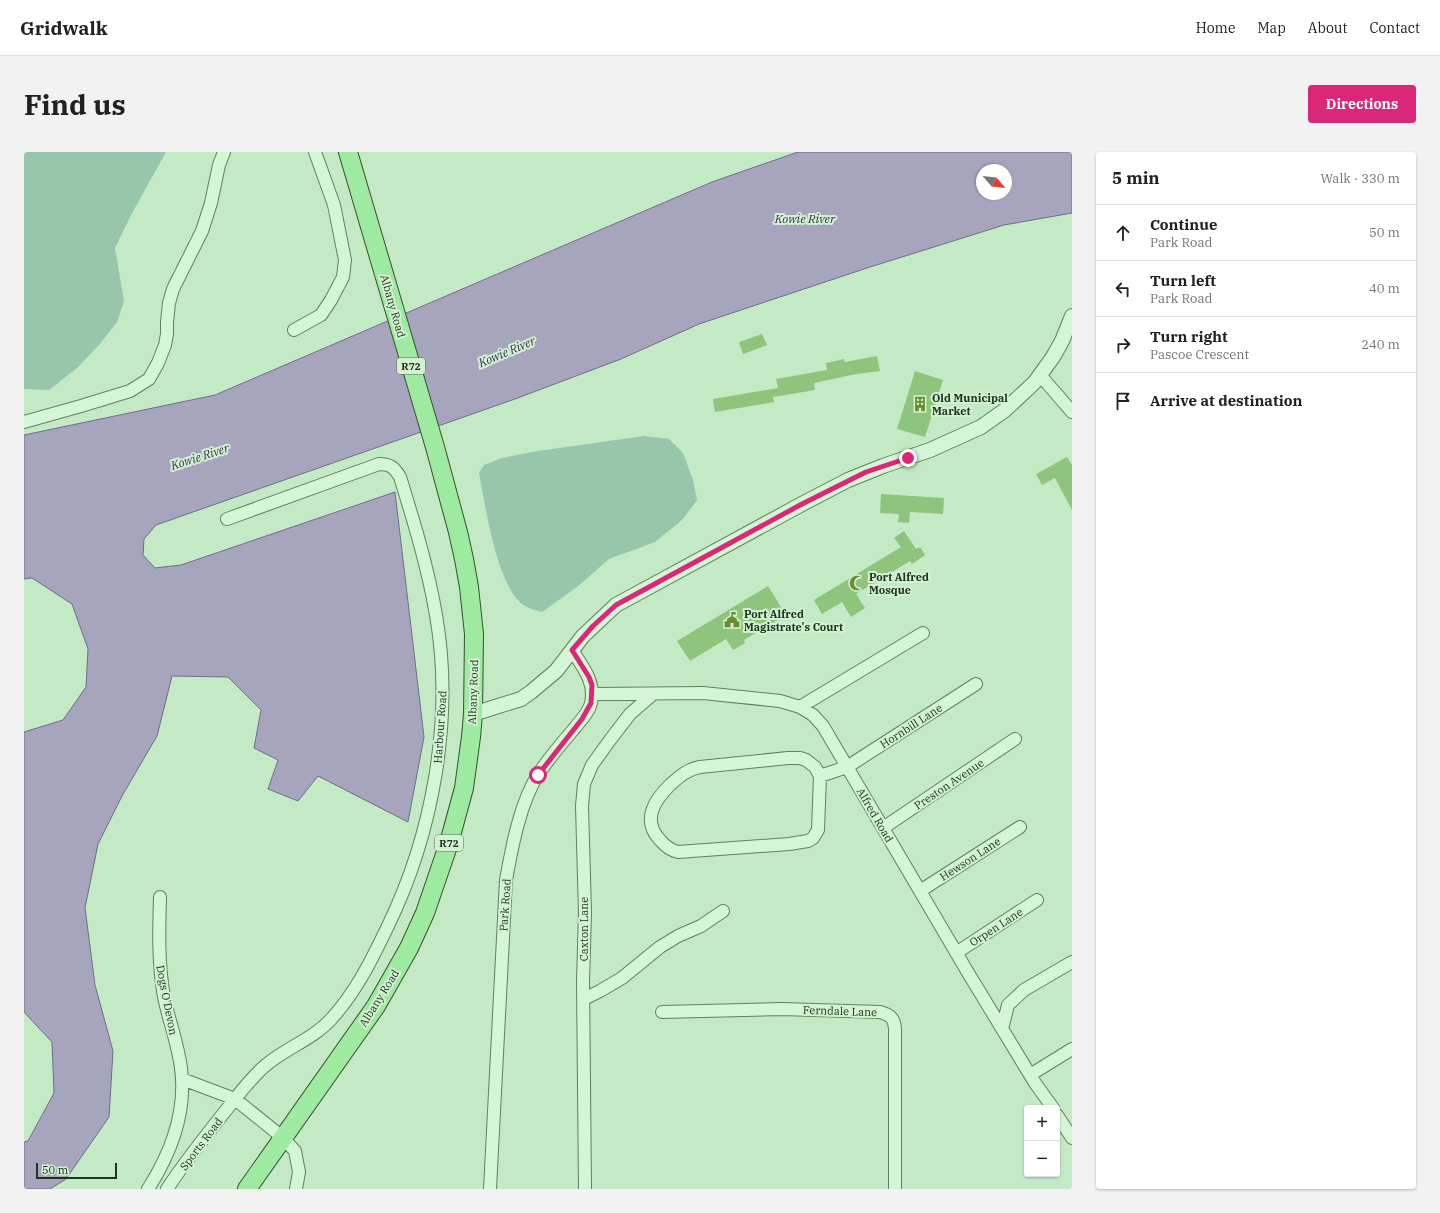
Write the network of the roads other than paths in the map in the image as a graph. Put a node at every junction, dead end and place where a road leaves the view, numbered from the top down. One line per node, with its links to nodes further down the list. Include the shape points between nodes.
1 (224, 152): 8 (street, via 202,231 172,289 165,345 149,379 130,391)
2 (315, 152): 5 (street, via 334,204 345,260 343,277 321,315)
3 (348, 152): 16 (main road, Albany Road / R72, via 458,532 469,587 474,634)
4 (1072, 316): 6 (street, via 1056,352)
5 (294, 330)
6 (1040, 375): 7 (street); 11 (street, via 1018,400 981,427 930,450 848,480 616,605)
7 (1072, 412)
8 (24, 422)
9 (227, 519): 34 (street, Harbour Road, via 379,464 389,464 400,477 435,608 440,638 443,694 437,765 427,820 403,895 378,947 333,1018 315,1035 279,1054 264,1066)
10 (922, 633): 15 (street)
11 (572, 650): 13 (street, via 589,677); 16 (street, via 556,671 521,699)
12 (976, 684): 18 (street, Hornbill Lane)
13 (592, 694): 14 (street, Alfred Road); 43 (street, Park Road, via 588,710 532,786 512,849 506,888)
14 (654, 694): 15 (street, Alfred Road, via 703,694 780,701); 28 (street, Caxton Lane, via 630,714 592,765 584,784)
15 (800, 707): 18 (street, Alfred Road, via 818,719)
16 (473, 714): 38 (main road, Albany Road / R72, via 468,764 457,817 417,930 376,1006)
17 (1015, 739): 21 (street, Preston Avenue)
18 (847, 767): 19 (street, Hornbill Lane); 21 (street, Alfred Road)
19 (820, 776): 19 (street, via 815,767 800,758 693,768 682,774 658,798 651,812 652,827 664,845 678,852 808,841 818,830)
20 (1020, 827): 22 (street, Hewson Lane)
21 (883, 828): 22 (street, Alfred Road)
22 (920, 891): 26 (street, Alfred Road)
23 (160, 897): 33 (street, Dogs O'Devon, via 159,958 164,997)
24 (1037, 900): 26 (street, Orpen Lane)
25 (722, 911): 28 (street, via 701,926 660,947 622,978)
26 (956, 953): 30 (street, Alfred Road)
27 (1072, 962): 30 (street, via 1024,990 1008,1005)
28 (584, 999): 44 (street, Caxton Lane)
29 (662, 1012): 45 (street, Ferndale Lane, via 782,1009 889,1014 894,1019 895,1028)
30 (1002, 1029): 32 (street, Alfred Road)
31 (1072, 1049): 32 (street)
32 (1030, 1075): 35 (street, Alfred Road)
33 (182, 1079): 34 (street); 39 (street, Dogs O'Devon, via 181,1109 175,1135)
34 (235, 1099): 38 (street); 40 (street, Sports Road)
35 (1051, 1105)
36 (1060, 1118): 37 (street)
37 (1071, 1134)
38 (282, 1137): 41 (main road, Albany Road / R72); 42 (street, via 295,1151 299,1172)
39 (148, 1189)
40 (167, 1189)
41 (247, 1189)
42 (296, 1189)
43 (490, 1189)
44 (585, 1189)
45 (895, 1189)

